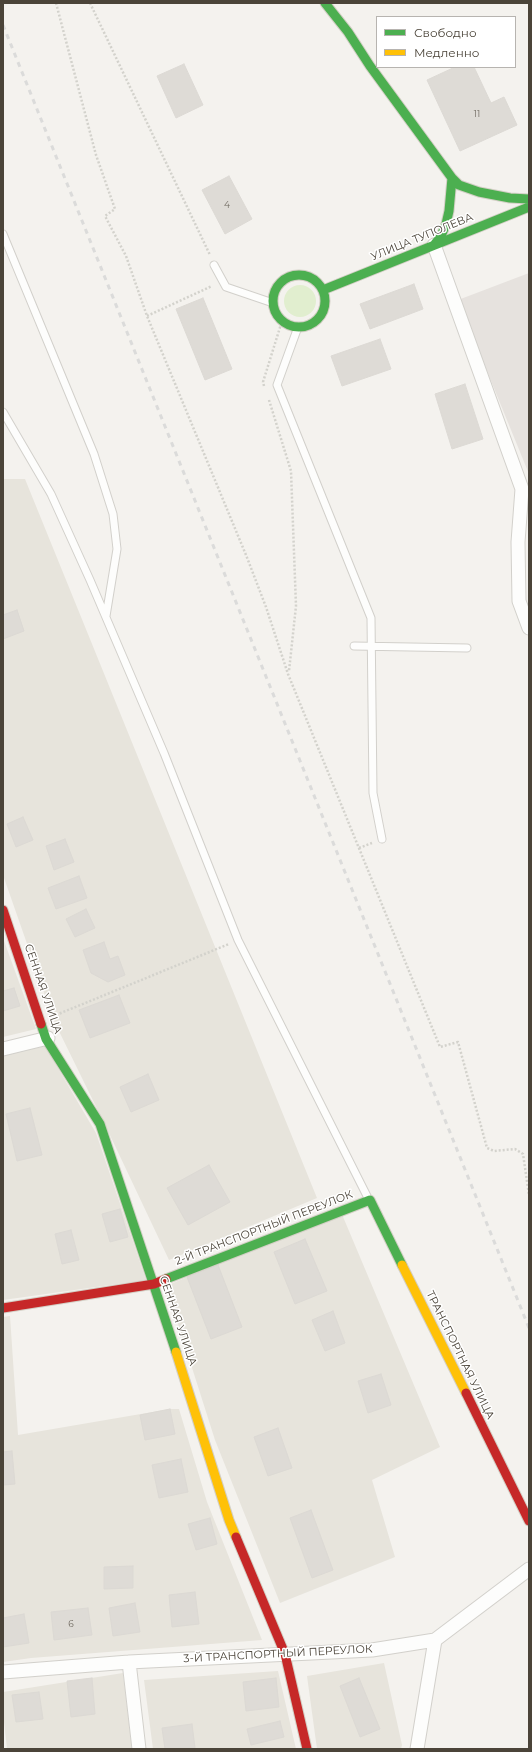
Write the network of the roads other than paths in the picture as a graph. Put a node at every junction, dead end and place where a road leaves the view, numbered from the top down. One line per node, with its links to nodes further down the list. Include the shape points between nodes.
1 (325, 3): 2 (street)
2 (452, 178): 3 (street, via 459,185 484,194); 6 (street, via 446,224)
3 (529, 199)
4 (529, 206): 6 (street, УЛИЦА ТУПОЛЕВА)
5 (3, 234): 12 (lane, via 94,454 113,514 117,549)
6 (434, 245): 8 (street, УЛИЦА ТУПОЛЕВА); 13 (street, via 522,489 518,542 519,601)
7 (214, 265): 9 (lane, via 226,287)
8 (323, 290): 9 (street, via 311,278 293,276 278,286); 10 (street, via 325,308 321,316 307,326)
9 (273, 302): 10 (street, via 274,309 282,321)
10 (298, 327): 15 (lane, via 277,385 371,618)
11 (3, 412): 12 (lane, via 50,494)
12 (106, 616): 21 (lane, via 164,753 238,940)
13 (529, 628)
14 (354, 646): 15 (lane)
15 (372, 646): 16 (lane); 17 (lane, via 373,793)
16 (467, 648)
17 (382, 839)
18 (3, 910): 19 (street, СЕННАЯ УЛИЦА)
19 (47, 1038): 20 (street); 22 (street, СЕННАЯ УЛИЦА, via 100,1124)
20 (3, 1048)
21 (370, 1200): 22 (street, 2-Й ТРАНСПОРТНЫЙ ПЕРЕУЛОК); 24 (street, ТРАНСПОРТНАЯ УЛИЦА)
22 (154, 1284): 23 (street, 2-Й ТРАНСПОРТНЫЙ ПЕРЕУЛОК); 27 (street, СЕННАЯ УЛИЦА, via 229,1520)
23 (3, 1308)
24 (529, 1521)
25 (529, 1570): 26 (street, 3-Й ТРАНСПОРТНЫЙ ПЕРЕУЛОК)
26 (435, 1640): 27 (street, 3-Й ТРАНСПОРТНЫЙ ПЕРЕУЛОК, via 372,1650); 32 (street)
27 (285, 1654): 28 (street, 3-Й ТРАНСПОРТНЫЙ ПЕРЕУЛОК); 31 (street, СЕННАЯ УЛИЦА)
28 (129, 1662): 29 (street, 3-Й ТРАНСПОРТНЫЙ ПЕРЕУЛОК); 30 (street)
29 (3, 1672)
30 (139, 1749)
31 (308, 1749)
32 (417, 1749)

